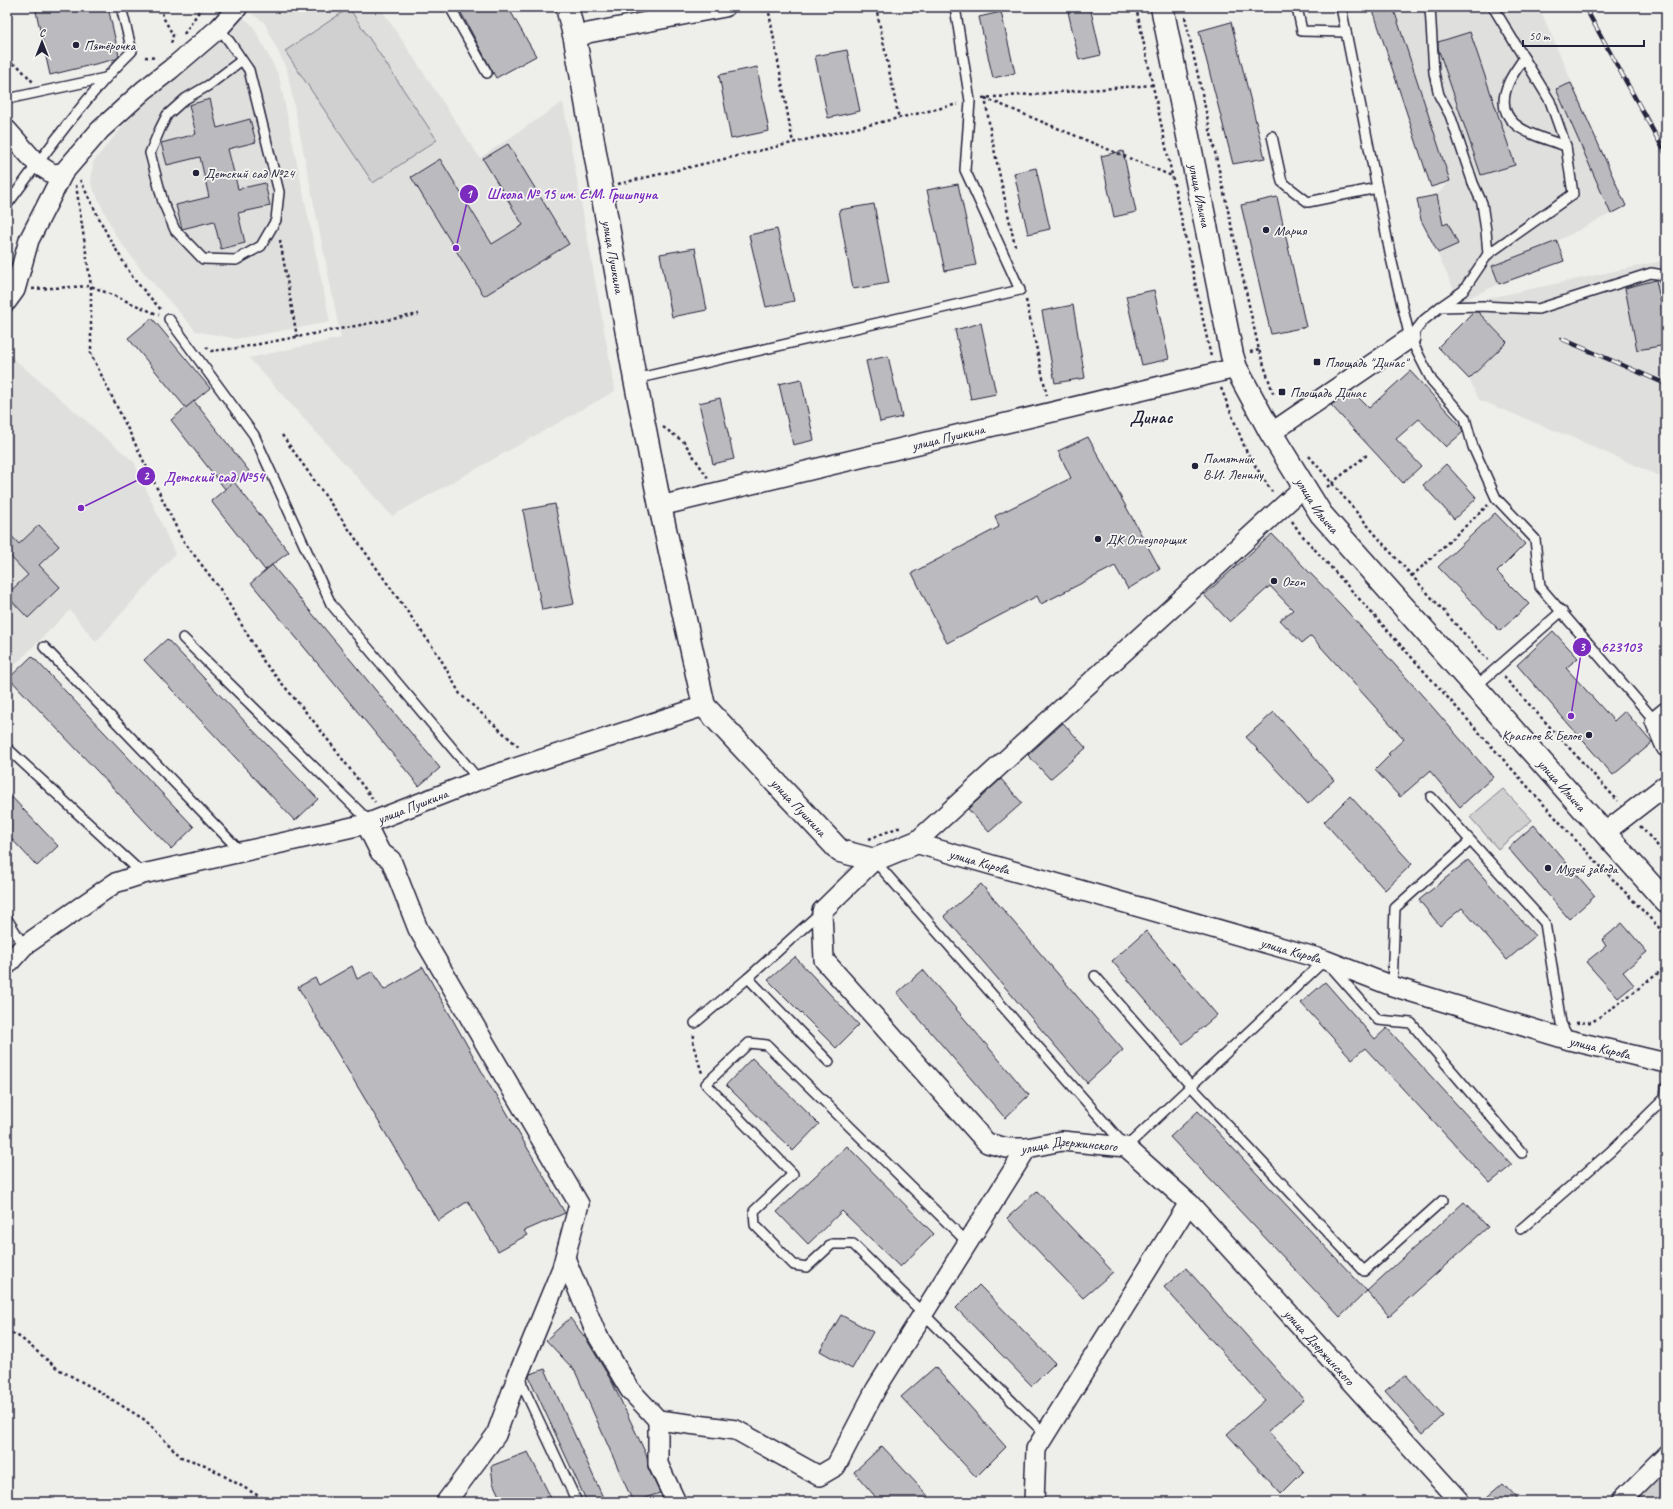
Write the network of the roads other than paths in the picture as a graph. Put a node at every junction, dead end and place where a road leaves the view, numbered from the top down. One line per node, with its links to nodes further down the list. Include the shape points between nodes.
1 (121, 7): 18 (lane, via 132,51)
2 (238, 7): 12 (street)
3 (450, 7): 17 (lane)
4 (567, 7): 14 (street, улица Пушкина)
5 (725, 7): 14 (street, via 588,33)
6 (955, 7): 34 (lane, via 970,101 965,170 1020,290)
7 (1162, 7): 33 (street, улица Ильича, via 1230,349)
8 (1297, 7): 13 (lane, via 1302,30)
9 (1341, 7): 13 (lane)
10 (1430, 7): 27 (lane, via 1434,73 1439,95 1450,115 1482,203)
11 (1493, 7): 15 (lane)
12 (219, 28): 16 (lane); 24 (street, via 100,130)
13 (1346, 32): 25 (lane)
14 (575, 39): 34 (street, улица Пушкина)
15 (1524, 58): 22 (lane, via 1550,101); 22 (lane, via 1509,82 1503,102 1507,117 1516,126)
16 (242, 60): 16 (lane, via 249,70 279,192 276,220 261,246 236,260 202,259 175,230 163,202 150,153 167,115)
17 (487, 73)
18 (105, 78): 19 (lane); 23 (lane)
19 (7, 100)
20 (7, 130): 23 (street)
21 (1272, 136): 25 (lane, via 1282,182 1308,202)
22 (1566, 146): 27 (lane, via 1573,194)
23 (37, 164): 24 (street, via 53,174); 26 (lane)
24 (68, 168): 29 (street, via 29,240)
25 (1377, 188): 32 (lane)
26 (7, 205)
27 (1488, 254): 30 (lane, via 1463,291)
28 (1666, 285): 30 (lane, via 1663,275 1651,273 1538,309)
29 (11, 295)
30 (1440, 307): 32 (lane, via 1424,320)
31 (169, 319): 46 (lane, via 254,435 331,604)
32 (1410, 338): 35 (street); 38 (lane, via 1432,381 1465,418 1473,447 1496,498 1535,538 1540,587)
33 (1236, 368): 35 (street, улица Ильича); 37 (street, улица Пушкина)
34 (635, 379): 37 (street, улица Пушкина)
35 (1271, 433): 36 (street, улица Ильича)
36 (1308, 493): 41 (street, улица Ильича, via 1326,521); 51 (street, via 1282,507)
37 (660, 506): 42 (street, улица Пушкина)
38 (1562, 611): 41 (lane); 43 (lane)
39 (183, 638): 49 (lane)
40 (44, 647): 53 (lane)
41 (1475, 687): 50 (street, улица Ильича)
42 (704, 706): 46 (street, улица Пушкина); 54 (street, улица Пушкина, via 840,852)
43 (1660, 716): 44 (street)
44 (1666, 747)
45 (7, 748): 55 (lane)
46 (479, 780): 49 (street, улица Пушкина)
47 (1666, 785): 50 (street)
48 (1431, 797): 52 (lane)
49 (368, 823): 53 (street, улица Пушкина); 78 (street, via 380,852 391,860 418,929 579,1204)
50 (1604, 833): 56 (street, улица Ильича)
51 (921, 837): 54 (street); 60 (street, улица Кирова)
52 (1470, 841): 64 (lane, via 1395,908); 66 (lane, via 1545,924)
53 (241, 853): 55 (street, улица Пушкина)
54 (874, 860): 57 (street); 71 (lane)
55 (143, 874): 59 (street, улица Пушкина, via 115,883)
56 (1666, 902)
57 (822, 911): 63 (lane); 72 (street, улица Дзержинского, via 824,960 987,1143 1007,1148)
58 (7, 919): 59 (lane)
59 (24, 946): 61 (street, улица Пушкина)
60 (1325, 960): 64 (street, улица Кирова); 69 (lane); 73 (lane, via 1378,1020 1411,1023)
61 (7, 965)
62 (1095, 976): 69 (lane)
63 (748, 978): 65 (lane); 67 (lane)
64 (1392, 986): 66 (street, улица Кирова)
65 (695, 1023)
66 (1565, 1031): 68 (street, улица Кирова)
67 (828, 1062)
68 (1666, 1063)
69 (1190, 1085): 71 (lane); 74 (lane, via 1364,1271)
70 (1666, 1087): 76 (lane, via 1665,1098 1610,1152)
71 (1126, 1147): 72 (street, улица Дзержинского, via 1062,1140); 75 (street, улица Дзержинского)
72 (1027, 1148): 77 (street)
73 (1522, 1153)
74 (1443, 1200)
75 (1189, 1203): 82 (street); 88 (street, улица Дзержинского)
76 (1521, 1229)
77 (968, 1243): 79 (street); 79 (lane, via 767,1045 749,1043 706,1084 793,1174 754,1211 755,1225 794,1265 807,1267 832,1244 853,1244)
78 (565, 1258): 80 (street); 81 (street, via 596,1333 630,1390)
79 (924, 1314): 81 (street, via 876,1389 836,1466 819,1476 736,1430); 82 (lane)
80 (518, 1375): 84 (street, via 496,1435); 85 (lane)
81 (658, 1420): 86 (street, via 658,1464)
82 (1045, 1434): 87 (street, via 1036,1449)
83 (1666, 1456): 89 (street)
84 (446, 1502)
85 (577, 1502)
86 (676, 1502)
87 (1034, 1502)
88 (1460, 1502)
89 (1620, 1502)

